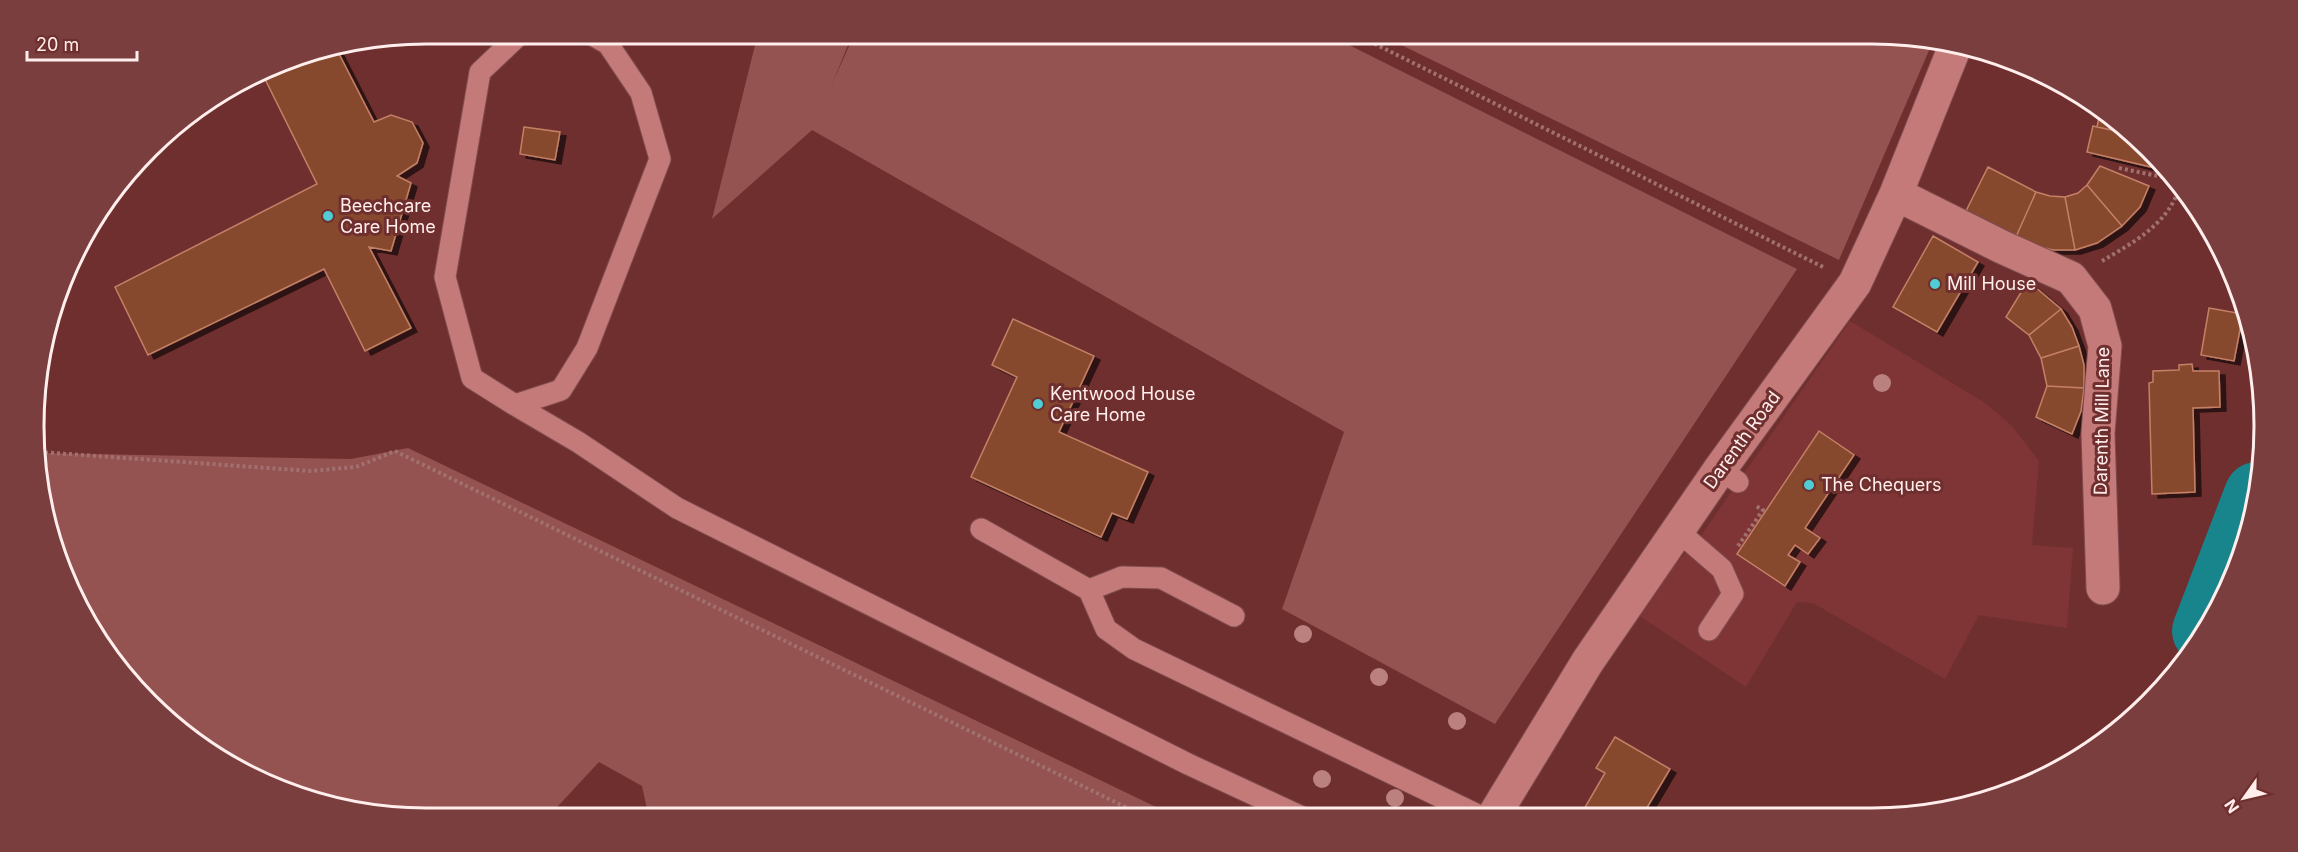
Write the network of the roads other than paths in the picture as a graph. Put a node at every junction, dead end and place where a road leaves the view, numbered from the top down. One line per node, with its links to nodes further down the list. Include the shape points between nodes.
1 (510, 44): 5 (lane, via 480,72 445,277 472,378)
2 (608, 44): 5 (lane, via 641,93 660,159 587,348 561,390)
3 (1953, 52): 4 (street, Darenth Road)
4 (1896, 194): 7 (street, Darenth Road, via 1855,283 1729,476); 8 (street, Darenth Mill Lane, via 2004,241 2071,278 2095,309 2105,346 2098,433)
5 (515, 405): 12 (lane, via 677,508)
6 (981, 529): 9 (lane)
7 (1678, 531): 11 (lane, via 1722,569 1733,594); 14 (street, Darenth Road, via 1588,661)
8 (2103, 588)
9 (1089, 590): 10 (lane, via 1122,577 1161,578); 13 (lane, via 1106,629 1134,649)
10 (1234, 616)
11 (1709, 630)
12 (1283, 808)
13 (1463, 808)
14 (1498, 808)

